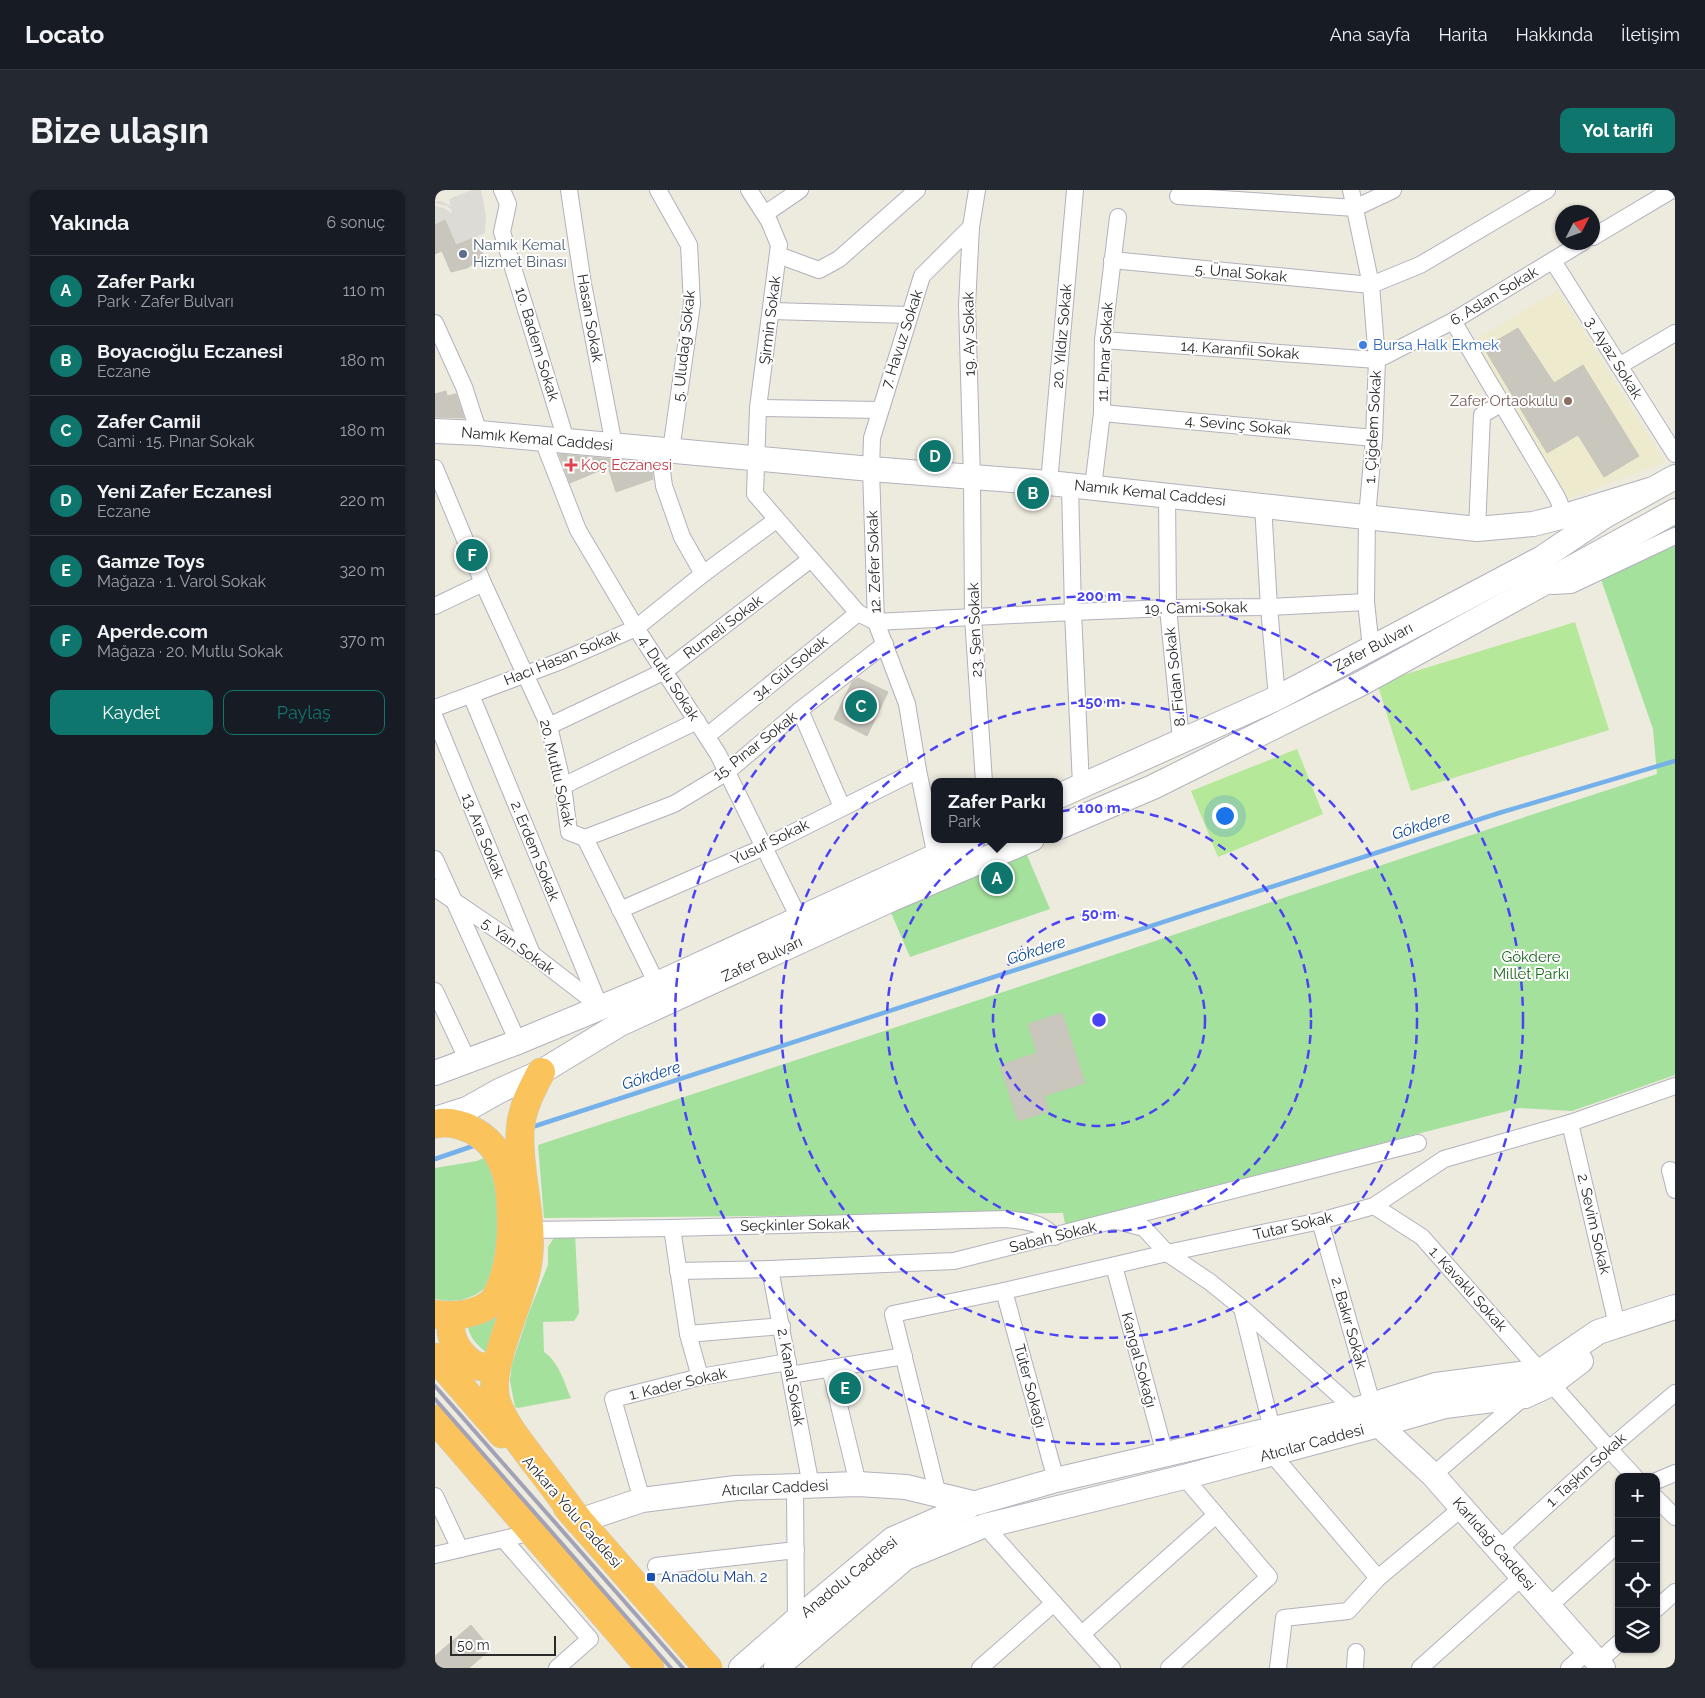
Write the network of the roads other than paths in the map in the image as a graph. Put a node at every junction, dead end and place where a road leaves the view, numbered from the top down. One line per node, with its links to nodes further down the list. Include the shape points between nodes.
1 (502, 190): 41 (street, 10. Badem Sokak, via 508,204 502,232)
2 (569, 190): 42 (street, Hasan Sokak, via 583,284)
3 (659, 190): 43 (street, 5. Uludağ Sokak, via 689,245 692,304)
4 (749, 190): 16 (street, Şirmin Sokak)
5 (800, 190): 16 (street)
6 (917, 190): 21 (street, via 839,259 819,270)
7 (977, 190): 18 (street, 19. Ay Sokak)
8 (1075, 190): 50 (street, 20. Yıldız Sokak)
9 (1351, 190): 15 (street, 1. Çiğdem Sokak)
10 (1393, 190): 15 (street)
11 (1547, 190): 24 (street, via 1420,265)
12 (1672, 190): 19 (street)
13 (1226, 195): 14 (street); 15 (street)
14 (1178, 196)
15 (1355, 208): 24 (street, 1. Çiğdem Sokak)
16 (765, 214): 21 (street, Şirmin Sokak, via 779,245)
17 (1118, 217): 22 (street, 11. Pınar Sokak)
18 (971, 227): 26 (street, 7. Havuz Sokak, via 922,276); 49 (street, 19. Ay Sokak, via 967,305)
19 (1600, 232)
20 (1570, 250): 23 (street, 6. Aslan Sokak)
21 (777, 254): 25 (street, Şirmin Sokak)
22 (1112, 260): 24 (street, 5. Ünal Sokak); 30 (street, 11. Pınar Sokak)
23 (1553, 261): 27 (street, 6. Aslan Sokak); 32 (street, 3. Ayaz Sokak)
24 (1371, 285): 31 (street, 1. Çiğdem Sokak)
25 (771, 311): 26 (street); 34 (street, Şirmin Sokak)
26 (909, 315): 35 (street, 7. Havuz Sokak)
27 (1453, 321): 31 (street, 6. Aslan Sokak); 33 (street)
28 (435, 323): 38 (street, via 464,387)
29 (1675, 333): 32 (street)
30 (1103, 340): 31 (street, 14. Karanfil Sokak); 36 (street, 11. Pınar Sokak)
31 (1377, 360): 40 (street, 1. Çiğdem Sokak)
32 (1619, 366): 44 (street, 3. Ayaz Sokak)
33 (1502, 403): 56 (street); 60 (street, via 1482,415)
34 (758, 408): 35 (street); 45 (street, Şirmin Sokak)
35 (880, 410): 47 (street, 7. Havuz Sokak, via 872,438)
36 (1102, 413): 40 (street, 4. Sevinç Sokak); 51 (street, 11. Pınar Sokak)
37 (435, 431): 38 (main road, Namık Kemal Caddesi)
38 (479, 433): 39 (main road, Namık Kemal Caddesi)
39 (542, 438): 41 (main road, Namık Kemal Caddesi); 76 (street, 4. Dutlu Sokak, via 577,530)
40 (1374, 438): 57 (street, 1. Çiğdem Sokak)
41 (566, 440): 42 (main road, Namık Kemal Caddesi)
42 (614, 445): 43 (main road, Namık Kemal Caddesi)
43 (665, 450): 45 (main road, Namık Kemal Caddesi); 65 (street, 5. Uludağ Sokak, via 664,486 683,537)
44 (1675, 454)
45 (756, 458): 47 (main road, Namık Kemal Caddesi); 58 (street, Şirmin Sokak, via 755,494)
46 (435, 468): 67 (street, 20. Mutlu Sokak)
47 (871, 469): 49 (main road, Namık Kemal Caddesi); 75 (street, 12. Zefer Sokak)
48 (1675, 477): 52 (main road, Zafer Bulvarı)
49 (972, 478): 50 (main road, Namık Kemal Caddesi); 74 (street, 23. Şen Sokak)
50 (1059, 484): 51 (main road, Namık Kemal Caddesi); 72 (street, 20. Yıldız Sokak)
51 (1093, 487): 53 (main road, Namık Kemal Caddesi)
52 (1650, 490): 56 (main road, Namık Kemal Caddesi); 62 (main road, Zafer Bulvarı)
53 (1167, 494): 54 (main road, Namık Kemal Caddesi); 71 (street, 8. Fidan Sokak)
54 (1263, 505): 57 (main road, Namık Kemal Caddesi); 70 (street)
55 (1675, 511): 64 (main road, Zafer Bulvarı)
56 (1565, 516): 59 (main road, Namık Kemal Caddesi)
57 (1367, 517): 60 (main road, Namık Kemal Caddesi); 68 (street, 1. Çiğdem Sokak)
58 (776, 520): 63 (street, Şirmin Sokak); 65 (street, Hacı Hasan Sokak)
59 (1533, 524): 60 (main road, Namık Kemal Caddesi); 62 (main road)
60 (1477, 529)
61 (1675, 536): 66 (street, via 1571,584 1553,586)
62 (1542, 558): 64 (main road); 78 (main road, Zafer Bulvarı)
63 (811, 560): 73 (street, Şirmin Sokak); 79 (street, Rumeli Sokak)
64 (1566, 571): 66 (main road, Zafer Bulvarı)
65 (703, 574): 76 (street, Hacı Hasan Sokak)
66 (1545, 582): 97 (main road, Zafer Bulvarı, via 1361,683 1153,787)
67 (483, 583): 69 (street); 80 (street, 20. Mutlu Sokak)
68 (1366, 602): 70 (street, 19. Cami Sokak); 78 (street, 1. Çiğdem Sokak)
69 (435, 606)
70 (1269, 607): 71 (street, 19. Cami Sokak); 82 (street)
71 (1168, 608): 72 (street, 19. Cami Sokak); 89 (street, 8. Fidan Sokak)
72 (1073, 612): 74 (street, 19. Cami Sokak); 93 (street, 20. Yıldız Sokak)
73 (858, 613): 75 (street); 88 (street, 34. Gül Sokak)
74 (973, 617): 75 (street, 19. Cami Sokak); 92 (street, 23. Şen Sokak)
75 (876, 622): 77 (street, 12. Zefer Sokak)
76 (636, 628): 79 (street, 4. Dutlu Sokak); 80 (street, Hacı Hasan Sokak)
77 (885, 644): 84 (street, 15. Pınar Sokak); 90 (street, 12. Zefer Sokak, via 907,704)
78 (1371, 648): 82 (main road, Zafer Bulvarı)
79 (665, 671): 86 (street, 4. Dutlu Sokak); 87 (street, Rumeli Sokak)
80 (524, 674): 81 (street, Hacı Hasan Sokak); 87 (street, 20. Mutlu Sokak)
81 (471, 695): 83 (street, Hacı Hasan Sokak); 113 (street, 2. Erdem Sokak)
82 (1277, 698): 89 (main road, Zafer Bulvarı)
83 (435, 708)
84 (800, 710): 91 (street, 15. Pınar Sokak); 96 (street)
85 (435, 718): 110 (street, 13. Ara Sokak)
86 (697, 721): 88 (street, 4. Dutlu Sokak); 94 (street)
87 (549, 726): 94 (street, 20. Mutlu Sokak)
88 (707, 736): 91 (street, 4. Dutlu Sokak)
89 (1181, 740): 93 (main road, Zafer Bulvarı)
90 (918, 770): 96 (street, Yusuf Sokak); 98 (street, 12. Zefer Sokak)
91 (727, 772): 99 (street, 15. Pınar Sokak, via 674,804); 103 (street, 4. Dutlu Sokak)
92 (985, 778)
93 (1081, 785): 95 (main road, Zafer Bulvarı)
94 (563, 786): 99 (street, 20. Mutlu Sokak, via 569,832)
95 (1063, 794)
96 (842, 807): 103 (street, Yusuf Sokak)
97 (1063, 825)
98 (931, 833)
99 (585, 838): 108 (street, 20. Mutlu Sokak)
100 (933, 843): 104 (street, 12. Zefer Sokak)
101 (965, 843): 104 (main road, Zafer Bulvarı)
102 (1023, 843): 117 (main road, Zafer Bulvarı, via 620,1024)
103 (764, 847): 108 (street, Yusuf Sokak); 109 (street, 4. Dutlu Sokak)
104 (936, 857): 109 (main road, Zafer Bulvarı)
105 (435, 859): 107 (street)
106 (435, 888): 107 (street, 5. Yan Sokak)
107 (454, 901): 110 (street, 5. Yan Sokak); 114 (street)
108 (620, 910): 111 (street, 20. Mutlu Sokak)
109 (799, 918): 111 (main road, Zafer Bulvarı)
110 (532, 954): 113 (street, 5. Yan Sokak)
111 (657, 984): 113 (main road, Zafer Bulvarı)
112 (435, 991): 115 (street)
113 (600, 1007): 114 (main road, Zafer Bulvarı)
114 (518, 1042): 115 (main road, Zafer Bulvarı)
115 (468, 1061): 116 (main road, Zafer Bulvarı)
116 (435, 1073)
117 (537, 1079): 119 (main road, Zafer Bulvarı, via 499,1091 477,1092); 122 (highway, via 525,1104 520,1149)
118 (1675, 1086): 120 (street, Tutar Sokak)
119 (438, 1118): 122 (highway, via 483,1136)
120 (1570, 1123): 125 (street, Tutar Sokak, via 1445,1159); 139 (street, 2. Sevim Sokak)
121 (1418, 1142): 126 (street, Sabah Sokak)
122 (514, 1169): 129 (highway); 138 (highway, via 509,1262 495,1298 479,1310)
123 (1670, 1170): 124 (street)
124 (1675, 1190)
125 (1374, 1206): 127 (street, Tutar Sokak); 148 (street, 1. Kavaklı Sokak, via 1422,1237)
126 (1115, 1221): 130 (street, Sabah Sokak); 131 (street, via 1144,1228)
127 (1320, 1221): 131 (street, Tutar Sokak); 151 (street, 2. Bakır Sokak)
128 (672, 1228): 129 (street, Seçkinler Sokak); 130 (street, Seçkinler Sokak, via 1007,1219 1037,1223); 134 (street)
129 (530, 1230): 144 (highway, via 525,1275)
130 (1055, 1236): 133 (street, Sabah Sokak, via 955,1261)
131 (1167, 1253): 132 (street, Tutar Sokak); 137 (street)
132 (1114, 1266): 135 (street, Tutar Sokak); 155 (street, Kangal Sokağı)
133 (770, 1269): 134 (street, Sabah Sokak); 140 (street, 2. Kanal Sokak)
134 (678, 1271): 141 (street)
135 (1004, 1291): 142 (street, Tutar Sokak, via 893,1314); 162 (street, Tüter Sokağı)
136 (1675, 1307): 139 (main road, Atıcılar Caddesi)
137 (1242, 1308): 151 (street); 153 (street)
138 (443, 1315): 144 (highway, via 455,1347 466,1358 486,1368)
139 (1617, 1325): 148 (main road, Atıcılar Caddesi, via 1598,1332)
140 (782, 1326): 141 (street); 145 (street, 2. Kanal Sokak)
141 (688, 1334): 147 (street)
142 (904, 1356): 146 (street, 1. Kader Sokak); 165 (street)
143 (435, 1357): 173 (highway, Ankara Yolu Caddesi)
144 (498, 1361): 173 (highway, via 494,1380 496,1402 508,1426)
145 (789, 1368): 146 (street, 1. Kader Sokak); 147 (street, 1. Kader Sokak); 164 (street, 2. Kanal Sokak)
146 (829, 1368): 163 (street)
147 (700, 1377): 167 (street, 1. Kader Sokak, via 613,1399)
148 (1546, 1378): 150 (main road, Atıcılar Caddesi); 151 (main road, Atıcılar Caddesi, via 1436,1385); 154 (street, 1. Kavaklı Sokak)
149 (1675, 1393): 154 (street, 1. Taşkın Sokak)
150 (1525, 1396): 151 (main road, Atıcılar Caddesi); 159 (street)
151 (1368, 1413): 153 (main road, Atıcılar Caddesi); 156 (main road, Atıcılar Caddesi); 159 (main road, Karlıdağ Caddesi)
152 (435, 1419): 175 (highway)
153 (1272, 1429): 155 (main road, Atıcılar Caddesi)
154 (1609, 1449): 157 (street, 1. Kavaklı Sokak); 180 (street, 1. Taşkın Sokak)
155 (1165, 1454): 162 (main road, Atıcılar Caddesi)
156 (1272, 1454): 160 (main road, Atıcılar Caddesi); 184 (street)
157 (1631, 1473)
158 (1675, 1473): 161 (street)
159 (1433, 1475): 170 (main road, Karlıdağ Caddesi)
160 (1183, 1477): 171 (street); 174 (main road, Atıcılar Caddesi)
161 (1660, 1479)
162 (1056, 1480): 168 (main road, Atıcılar Caddesi)
163 (858, 1484): 164 (main road, Atıcılar Caddesi); 165 (main road, Atıcılar Caddesi, via 906,1487)
164 (803, 1486): 167 (main road, Atıcılar Caddesi, via 736,1488); 179 (street, 2. Kanal Sokak)
165 (938, 1495): 168 (main road, Atıcılar Caddesi)
166 (435, 1496): 178 (street)
167 (642, 1500): 173 (main road, Atıcılar Caddesi)
168 (972, 1504): 174 (main road, via 964,1514 966,1522 973,1528); 189 (main road, Anadolu Caddesi, via 893,1539)
169 (1660, 1506): 172 (street)
170 (1463, 1508): 180 (main road, Karlıdağ Caddesi); 184 (street)
171 (1216, 1515): 190 (street); 201 (street, via 1269,1577)
172 (1675, 1517)
173 (579, 1521): 197 (highway, Ankara Yolu Caddesi)
174 (981, 1527): 186 (street); 191 (main road, Anadolu Caddesi, via 905,1558)
175 (533, 1532): 176 (street); 194 (highway)
176 (505, 1540): 178 (street); 196 (street, via 590,1639)
177 (1615, 1547): 187 (street)
178 (460, 1549): 181 (street)
179 (796, 1550): 182 (street); 189 (street, 2. Kanal Sokak)
180 (1498, 1550): 183 (main road, Karlıdağ Caddesi)
181 (435, 1555)
182 (656, 1566)
183 (1522, 1577): 187 (main road, Karlıdağ Caddesi); 203 (street)
184 (1378, 1578): 202 (street, via 1348,1611 1284,1618)
185 (1675, 1592): 188 (street)
186 (1054, 1603): 190 (street); 199 (street)
187 (1548, 1607): 193 (main road, Karlıdağ Caddesi)
188 (1657, 1608)
189 (797, 1620): 191 (street); 198 (main road, Anadolu Caddesi)
190 (1082, 1634): 200 (street)
191 (806, 1642): 195 (main road, Anadolu Caddesi)
192 (1615, 1646): 193 (street)
193 (1596, 1660): 204 (street)
194 (648, 1667)
195 (781, 1667)
196 (557, 1668)
197 (707, 1668)
198 (741, 1668)
199 (980, 1668)
200 (1112, 1668)
201 (1169, 1668)
202 (1278, 1668)
203 (1420, 1668)
204 (1569, 1668)

